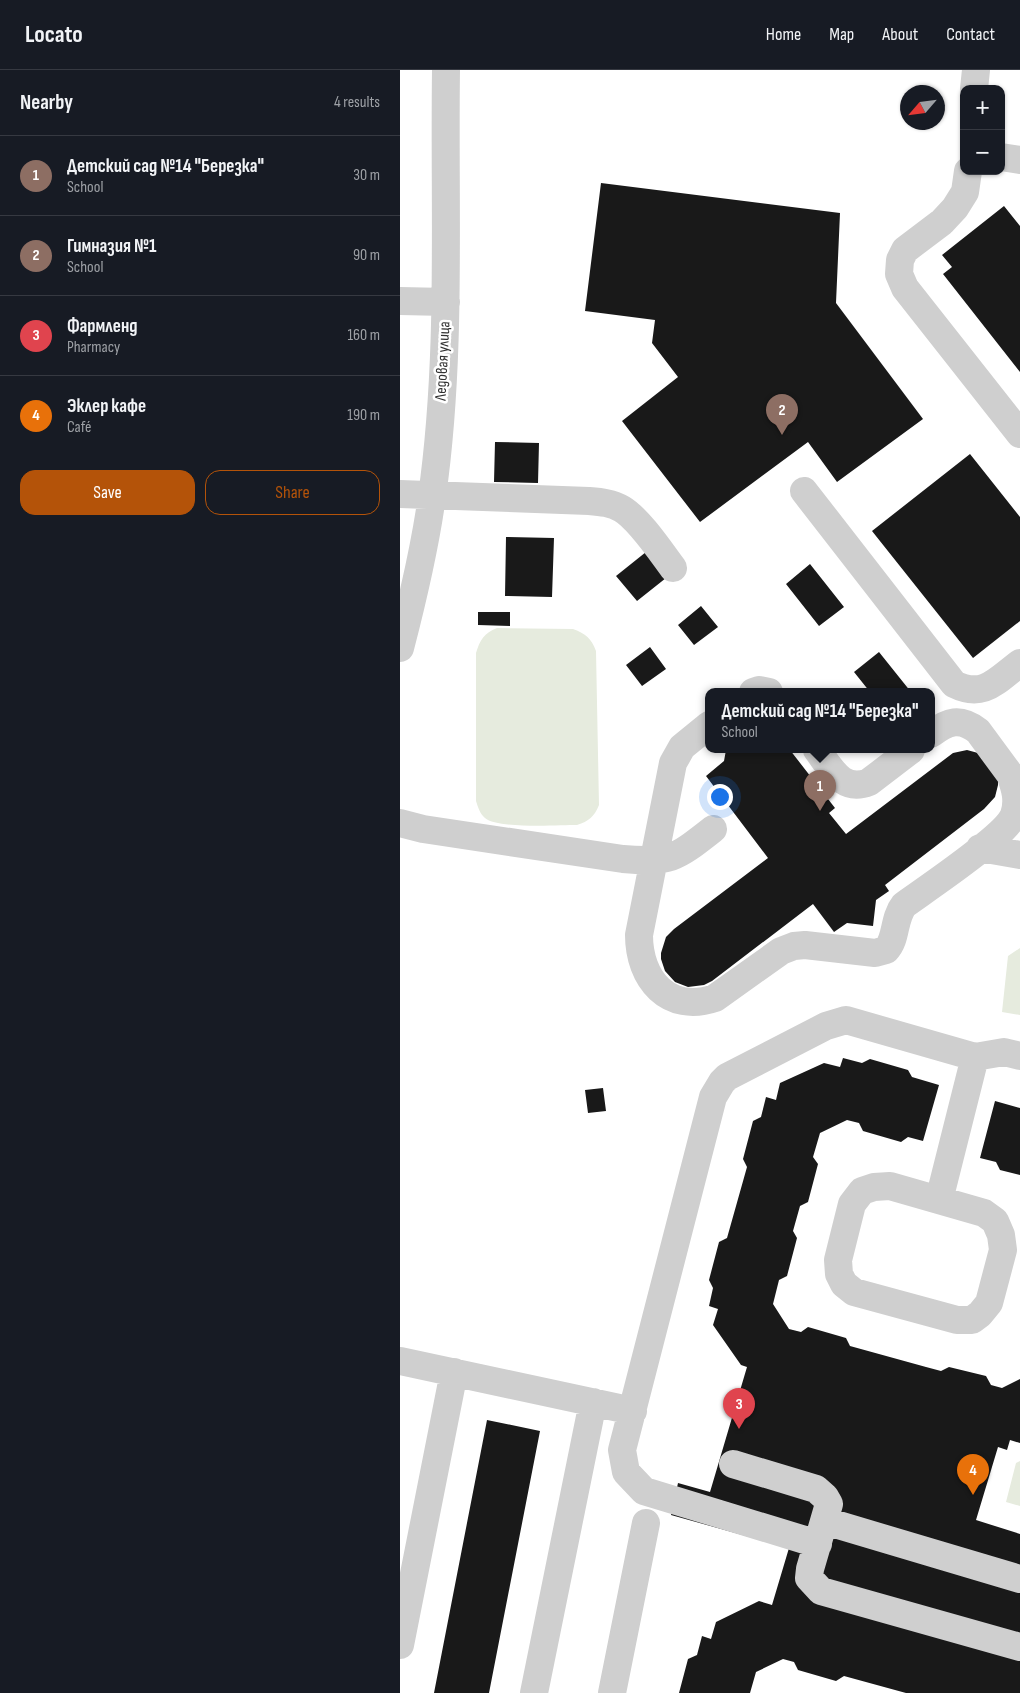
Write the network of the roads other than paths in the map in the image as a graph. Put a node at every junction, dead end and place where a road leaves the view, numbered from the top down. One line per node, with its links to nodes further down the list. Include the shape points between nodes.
1 (446, 70): 8 (street, Ледовая улица)
2 (976, 70): 3 (street)
3 (974, 85)
4 (1005, 158): 5 (street)
5 (1020, 160)
6 (967, 175): 9 (street, via 965,192 955,208 905,250 899,274 905,288)
7 (400, 301): 8 (street)
8 (446, 302): 12 (street, Ледовая улица)
9 (1020, 434)
10 (804, 491): 15 (street, via 954,684 965,689 988,687)
11 (400, 494): 12 (street)
12 (432, 496): 13 (street, via 607,503 624,510); 14 (street, Ледовая улица, via 423,551)
13 (674, 568)
14 (400, 648)
15 (1020, 662)
16 (705, 728): 25 (street, via 682,747 673,763)
17 (935, 732): 20 (street, via 947,724 963,722 971,725)
18 (819, 753): 19 (street, via 841,780 854,786 869,782)
19 (907, 753)
20 (1015, 781): 23 (street, via 1017,806 1014,817)
21 (400, 823): 25 (street, via 423,829)
22 (713, 829): 25 (street, via 682,853)
23 (980, 848): 24 (street); 25 (street, via 904,905 898,912 891,943 886,950 876,953 794,946 781,951 705,1002 669,997 651,982 641,958 640,935)
24 (1020, 854)
25 (653, 861)
26 (1020, 1056): 27 (street, via 1004,1052)
27 (975, 1057): 28 (street); 32 (street, via 846,1020 826,1026 722,1082 712,1096)
28 (939, 1200): 28 (street, via 984,1213 995,1221 1001,1235 1003,1250 989,1303 980,1314 972,1320 957,1320 854,1292 844,1284 838,1260 852,1204 862,1191 890,1186)
29 (400, 1361): 30 (street)
30 (454, 1372): 31 (street); 37 (street)
31 (593, 1402): 32 (street); 39 (street)
32 (633, 1412): 35 (street, via 622,1450 626,1472 644,1491)
33 (733, 1464): 35 (street, via 816,1489 829,1504)
34 (646, 1523): 40 (street)
35 (821, 1532): 36 (street); 38 (street, via 809,1578 820,1591)
36 (1020, 1578)
37 (400, 1645)
38 (1020, 1647)
39 (534, 1693)
40 (612, 1693)

